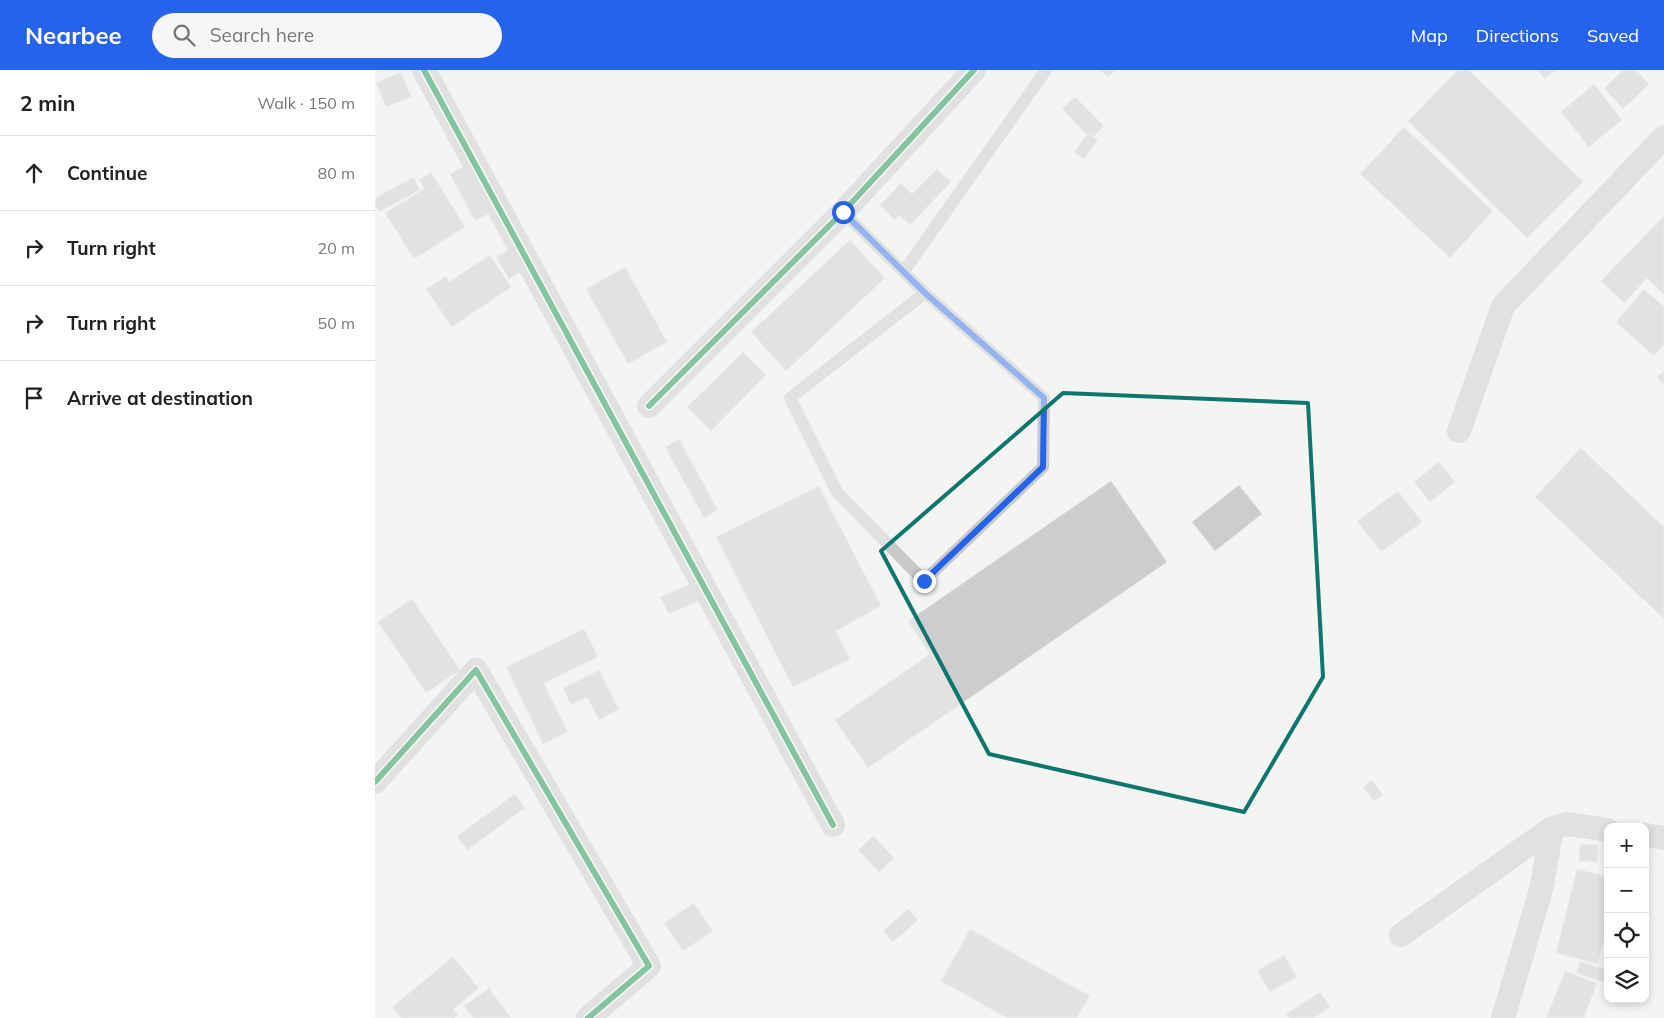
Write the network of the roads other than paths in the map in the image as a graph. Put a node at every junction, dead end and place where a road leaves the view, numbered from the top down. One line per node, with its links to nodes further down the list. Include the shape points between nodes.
1 (424, 70): 11 (street)
2 (974, 70): 5 (street)
3 (1047, 70): 6 (lane)
4 (1664, 137): 9 (street, via 1503,306)
5 (843, 212): 6 (lane); 8 (street)
6 (904, 272): 7 (lane)
7 (925, 293): 7 (lane, via 1044,398 1043,467 924,581 837,492 790,398)
8 (649, 406)
9 (1459, 431)
10 (375, 782): 17 (street, via 476,670 649,966)
11 (833, 825)
12 (1552, 828): 13 (street, via 1567,824); 16 (street); 18 (street, via 1541,890)
13 (1604, 829)
14 (1649, 836): 15 (street)
15 (1664, 838)
16 (1401, 935)
17 (588, 1018)
18 (1503, 1018)

